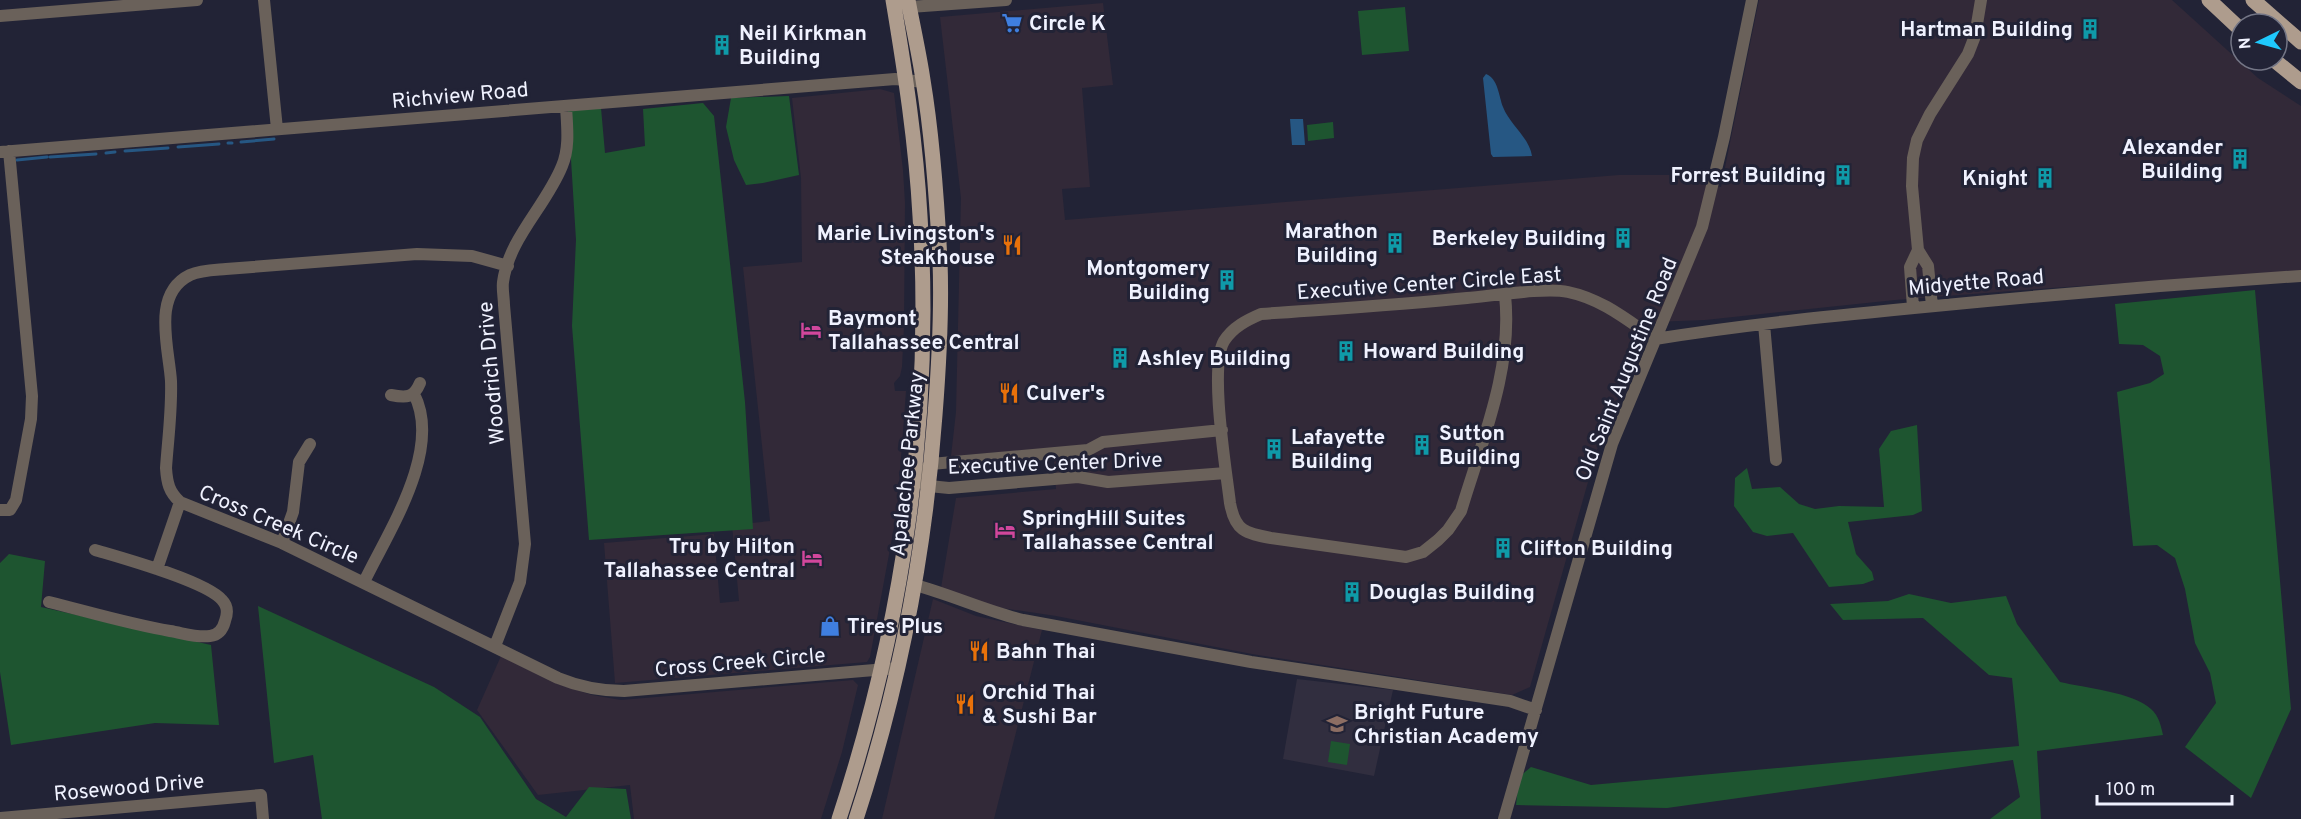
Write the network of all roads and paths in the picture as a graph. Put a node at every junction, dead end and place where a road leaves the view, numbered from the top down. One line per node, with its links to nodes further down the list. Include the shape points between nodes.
1 (198, 0): 10 (street)
2 (264, 0): 18 (street)
3 (893, 0): 14 (main road, Apalachee Parkway)
4 (1006, 0): 9 (street)
5 (1752, 0): 29 (street, Old Saint Augustine Road, via 1702,227)
6 (1981, 0): 20 (street, via 1968,54 1930,114 1912,159)
7 (2209, 0): 11 (main road)
8 (2253, 0): 12 (main road)
9 (909, 4): 15 (main road, Apalachee Parkway)
10 (0, 16)
11 (2229, 19)
12 (2301, 42)
13 (2289, 72): 16 (main road)
14 (906, 80): 15 (street, Richview Road); 17 (street, Richview Road); 21 (main road, Apalachee Parkway, via 915,147)
15 (924, 82): 24 (main road, Apalachee Parkway)
16 (2301, 82)
17 (566, 106): 18 (street, Richview Road); 22 (street, Woodrich Drive, via 567,146 562,165 512,252)
18 (277, 129): 19 (street, Richview Road)
19 (4, 152): 41 (street, via 32,396 16,500 10,510)
20 (1917, 250): 26 (street, via 1928,266); 27 (street, via 1910,267)
21 (922, 264): 24 (main road); 38 (main road, Apalachee Parkway, via 922,379)
22 (508, 266): 40 (street, Cross Creek Circle, via 472,256 417,254 226,269 189,276 170,295 165,322 171,382 166,475 169,490); 48 (street, Woodrich Drive, via 503,282 504,305 525,544 520,582)
23 (2301, 276): 26 (street, Midyette Road)
24 (940, 295): 36 (main road, Apalachee Parkway)
25 (1505, 295): 29 (street, Executive Center Circle East, via 1556,291 1588,298 1609,307); 33 (street, Executive Center Circle East, via 1261,315 1240,324 1223,343 1217,366); 37 (street, via 1507,337 1502,372 1461,510 1448,530 1423,552 1406,558 1243,530 1234,522)
26 (1932, 306): 27 (street, Midyette Road)
27 (1913, 307): 28 (street, Midyette Road)
28 (1764, 324): 29 (street, Midyette Road); 35 (street)
29 (1655, 339): 51 (street, Old Saint Augustine Road, via 1612,444)
30 (420, 382): 31 (street)
31 (414, 394): 32 (street); 45 (street, via 422,418 418,465)
32 (391, 395)
33 (1222, 430): 36 (street, Executive Center Drive, via 1103,442 1088,450); 37 (street)
34 (310, 444): 42 (street, via 299,462 293,512)
35 (1776, 460)
36 (931, 464): 38 (street, Executive Center Drive); 39 (main road, Apalachee Parkway)
37 (1226, 473): 39 (street, Executive Center Drive, via 1108,482 1078,477 949,488)
38 (914, 479): 39 (street, Executive Center Drive); 50 (main road, Apalachee Parkway, via 905,550)
39 (929, 486): 46 (main road, Apalachee Parkway)
40 (184, 504): 42 (street, Cross Creek Circle); 44 (street, via 175,514)
41 (0, 510)
42 (282, 543): 45 (street, Cross Creek Circle)
43 (95, 550): 44 (street)
44 (157, 569): 47 (street, via 210,590 224,601 227,613 218,633 199,636 135,625)
45 (364, 582): 48 (street, Cross Creek Circle)
46 (915, 585): 49 (main road, Apalachee Parkway); 51 (street, via 1026,621 1251,662 1510,700)
47 (49, 602)
48 (495, 646): 50 (street, Cross Creek Circle, via 558,678 601,691)
49 (898, 668): 50 (street, Cross Creek Circle); 55 (main road, Apalachee Parkway)
50 (881, 670): 54 (main road, Apalachee Parkway)
51 (1536, 710): 56 (street, Old Saint Augustine Road)
52 (0, 818): 53 (street, Rosewood Drive, via 261,795)
53 (263, 819)
54 (839, 819)
55 (856, 819)
56 (1504, 819)

